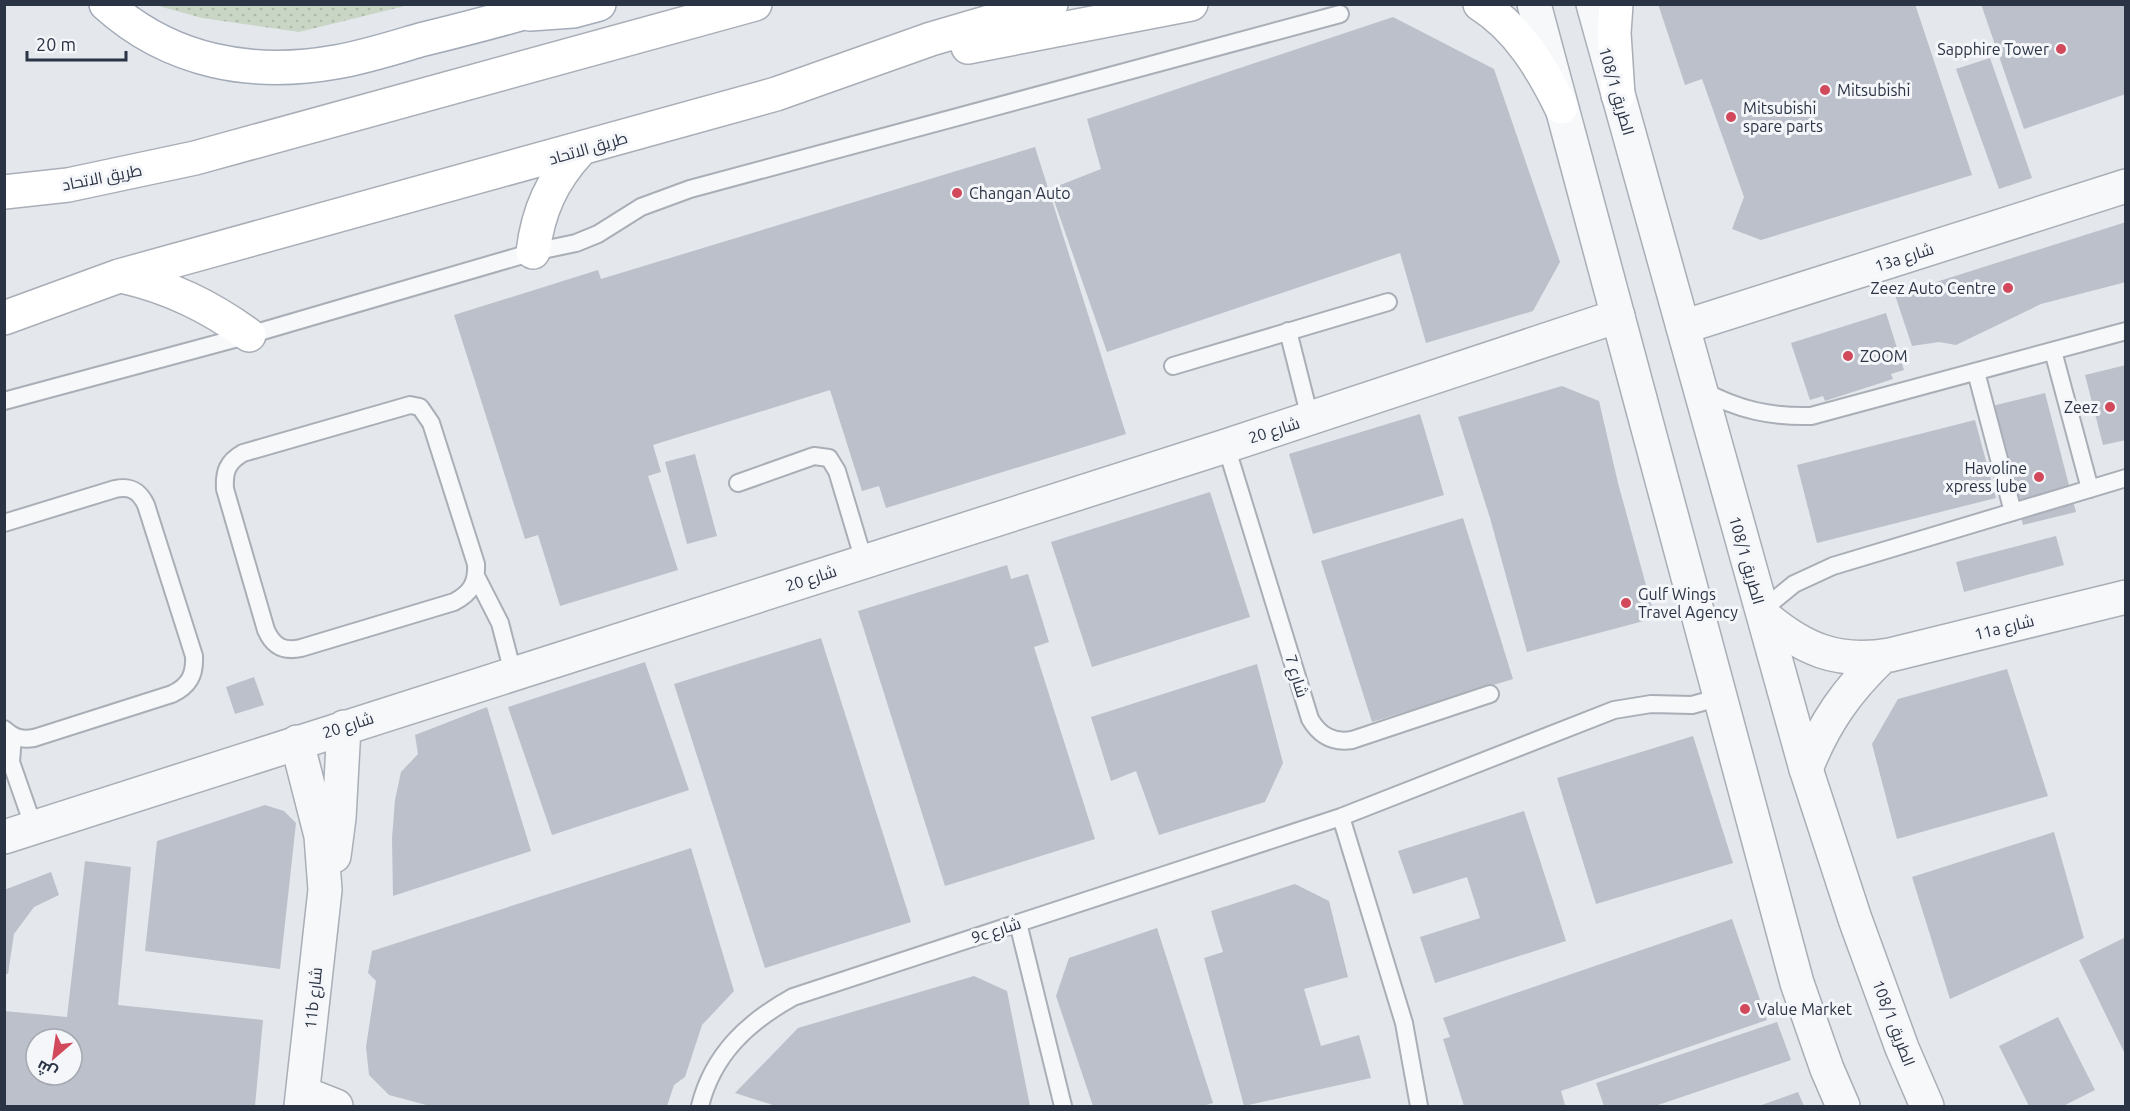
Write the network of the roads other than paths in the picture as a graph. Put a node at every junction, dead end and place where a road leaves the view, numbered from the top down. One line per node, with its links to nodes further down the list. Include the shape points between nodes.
1 (106, 4): 12 (main road, via 130,26 178,51 230,64 282,67 336,62)
2 (553, 4): 12 (main road)
3 (599, 4): 12 (main road)
4 (755, 4): 18 (main road, طريق الاتحاد, via 195,158 68,185)
5 (1051, 4): 13 (main road, طريق الاتحاد, via 931,39)
6 (1191, 4): 13 (main road)
7 (1480, 4): 15 (main road, via 1517,36 1542,70)
8 (1534, 4): 15 (street)
9 (1593, 4): 14 (street, 108/1 الطريق)
10 (1616, 4): 14 (main road)
11 (1340, 14): 19 (lane, via 690,189 641,207 576,243)
12 (520, 15)
13 (840, 72): 16 (main road, طريق الاتحاد)
14 (1618, 96): 24 (street, 108/1 الطريق)
15 (1561, 107): 22 (street)
16 (580, 150): 19 (main road, via 564,167 542,207); 20 (main road, طريق الاتحاد)
17 (2126, 186): 24 (street, 13a شارع)
18 (4, 192)
19 (533, 252): 27 (lane)
20 (119, 276): 23 (main road, طريق الاتحاد); 27 (main road, via 188,297)
21 (1388, 302): 25 (lane)
22 (1618, 316): 33 (street, شارع 20); 47 (street)
23 (4, 318)
24 (1683, 327): 31 (street, 108/1 الطريق)
25 (1288, 331): 29 (lane); 33 (lane)
26 (2126, 331): 28 (lane)
27 (249, 335): 32 (lane)
28 (2053, 351): 30 (lane); 37 (lane)
29 (1173, 366)
30 (1976, 372): 31 (lane, via 1811,416 1753,412); 38 (lane)
31 (1700, 389): 43 (street, 108/1 الطريق)
32 (4, 400)
33 (1310, 418): 34 (street, شارع 20)
34 (1226, 446): 40 (street, شارع 20); 46 (lane, شارع 7, via 1310,719 1323,735 1352,740)
35 (2126, 478): 37 (lane)
36 (738, 483): 40 (lane, via 814,456 829,458 837,471)
37 (2090, 489): 38 (lane)
38 (2013, 512): 43 (lane, via 1833,566 1794,584)
39 (4, 523): 49 (lane, via 115,489 134,489 146,505 194,656 190,680 172,694 34,738 23,740)
40 (864, 561): 45 (street, شارع 20)
41 (476, 576): 41 (lane, via 476,564 431,423 420,407 401,407 243,453 226,468 225,489 266,630 279,647 301,648 454,602 472,588); 45 (lane, via 500,623)
42 (2126, 597): 44 (street, 11a شارع)
43 (1762, 613): 44 (street, 11a شارع, via 1789,637 1818,651 1850,658); 51 (street, 108/1 الطريق)
44 (1883, 656): 51 (street, via 1836,707)
45 (513, 673): 48 (street, شارع 20)
46 (1490, 694)
47 (1721, 697): 52 (lane, 9c شارع, via 1692,705 1651,704 1614,710); 61 (street, via 1797,983)
48 (344, 727): 50 (street, شارع 20); 54 (street, 11b شارع, via 339,818)
49 (9, 733): 53 (lane)
50 (297, 742): 53 (street, شارع 20); 54 (street, 11b شارع, via 321,836)
51 (1806, 769): 62 (street, 108/1 الطريق, via 1855,919)
52 (1341, 817): 55 (lane, 9c شارع); 60 (lane, via 1404,1023)
53 (19, 833)
54 (325, 890): 56 (street, 11b شارع)
55 (1018, 923): 58 (lane, 9c شارع, via 794,997 764,1013 738,1034 718,1061); 59 (lane)
56 (302, 1100): 57 (street)
57 (336, 1107)
58 (700, 1107)
59 (1063, 1107)
60 (1419, 1107)
61 (1843, 1107)
62 (1927, 1107)

